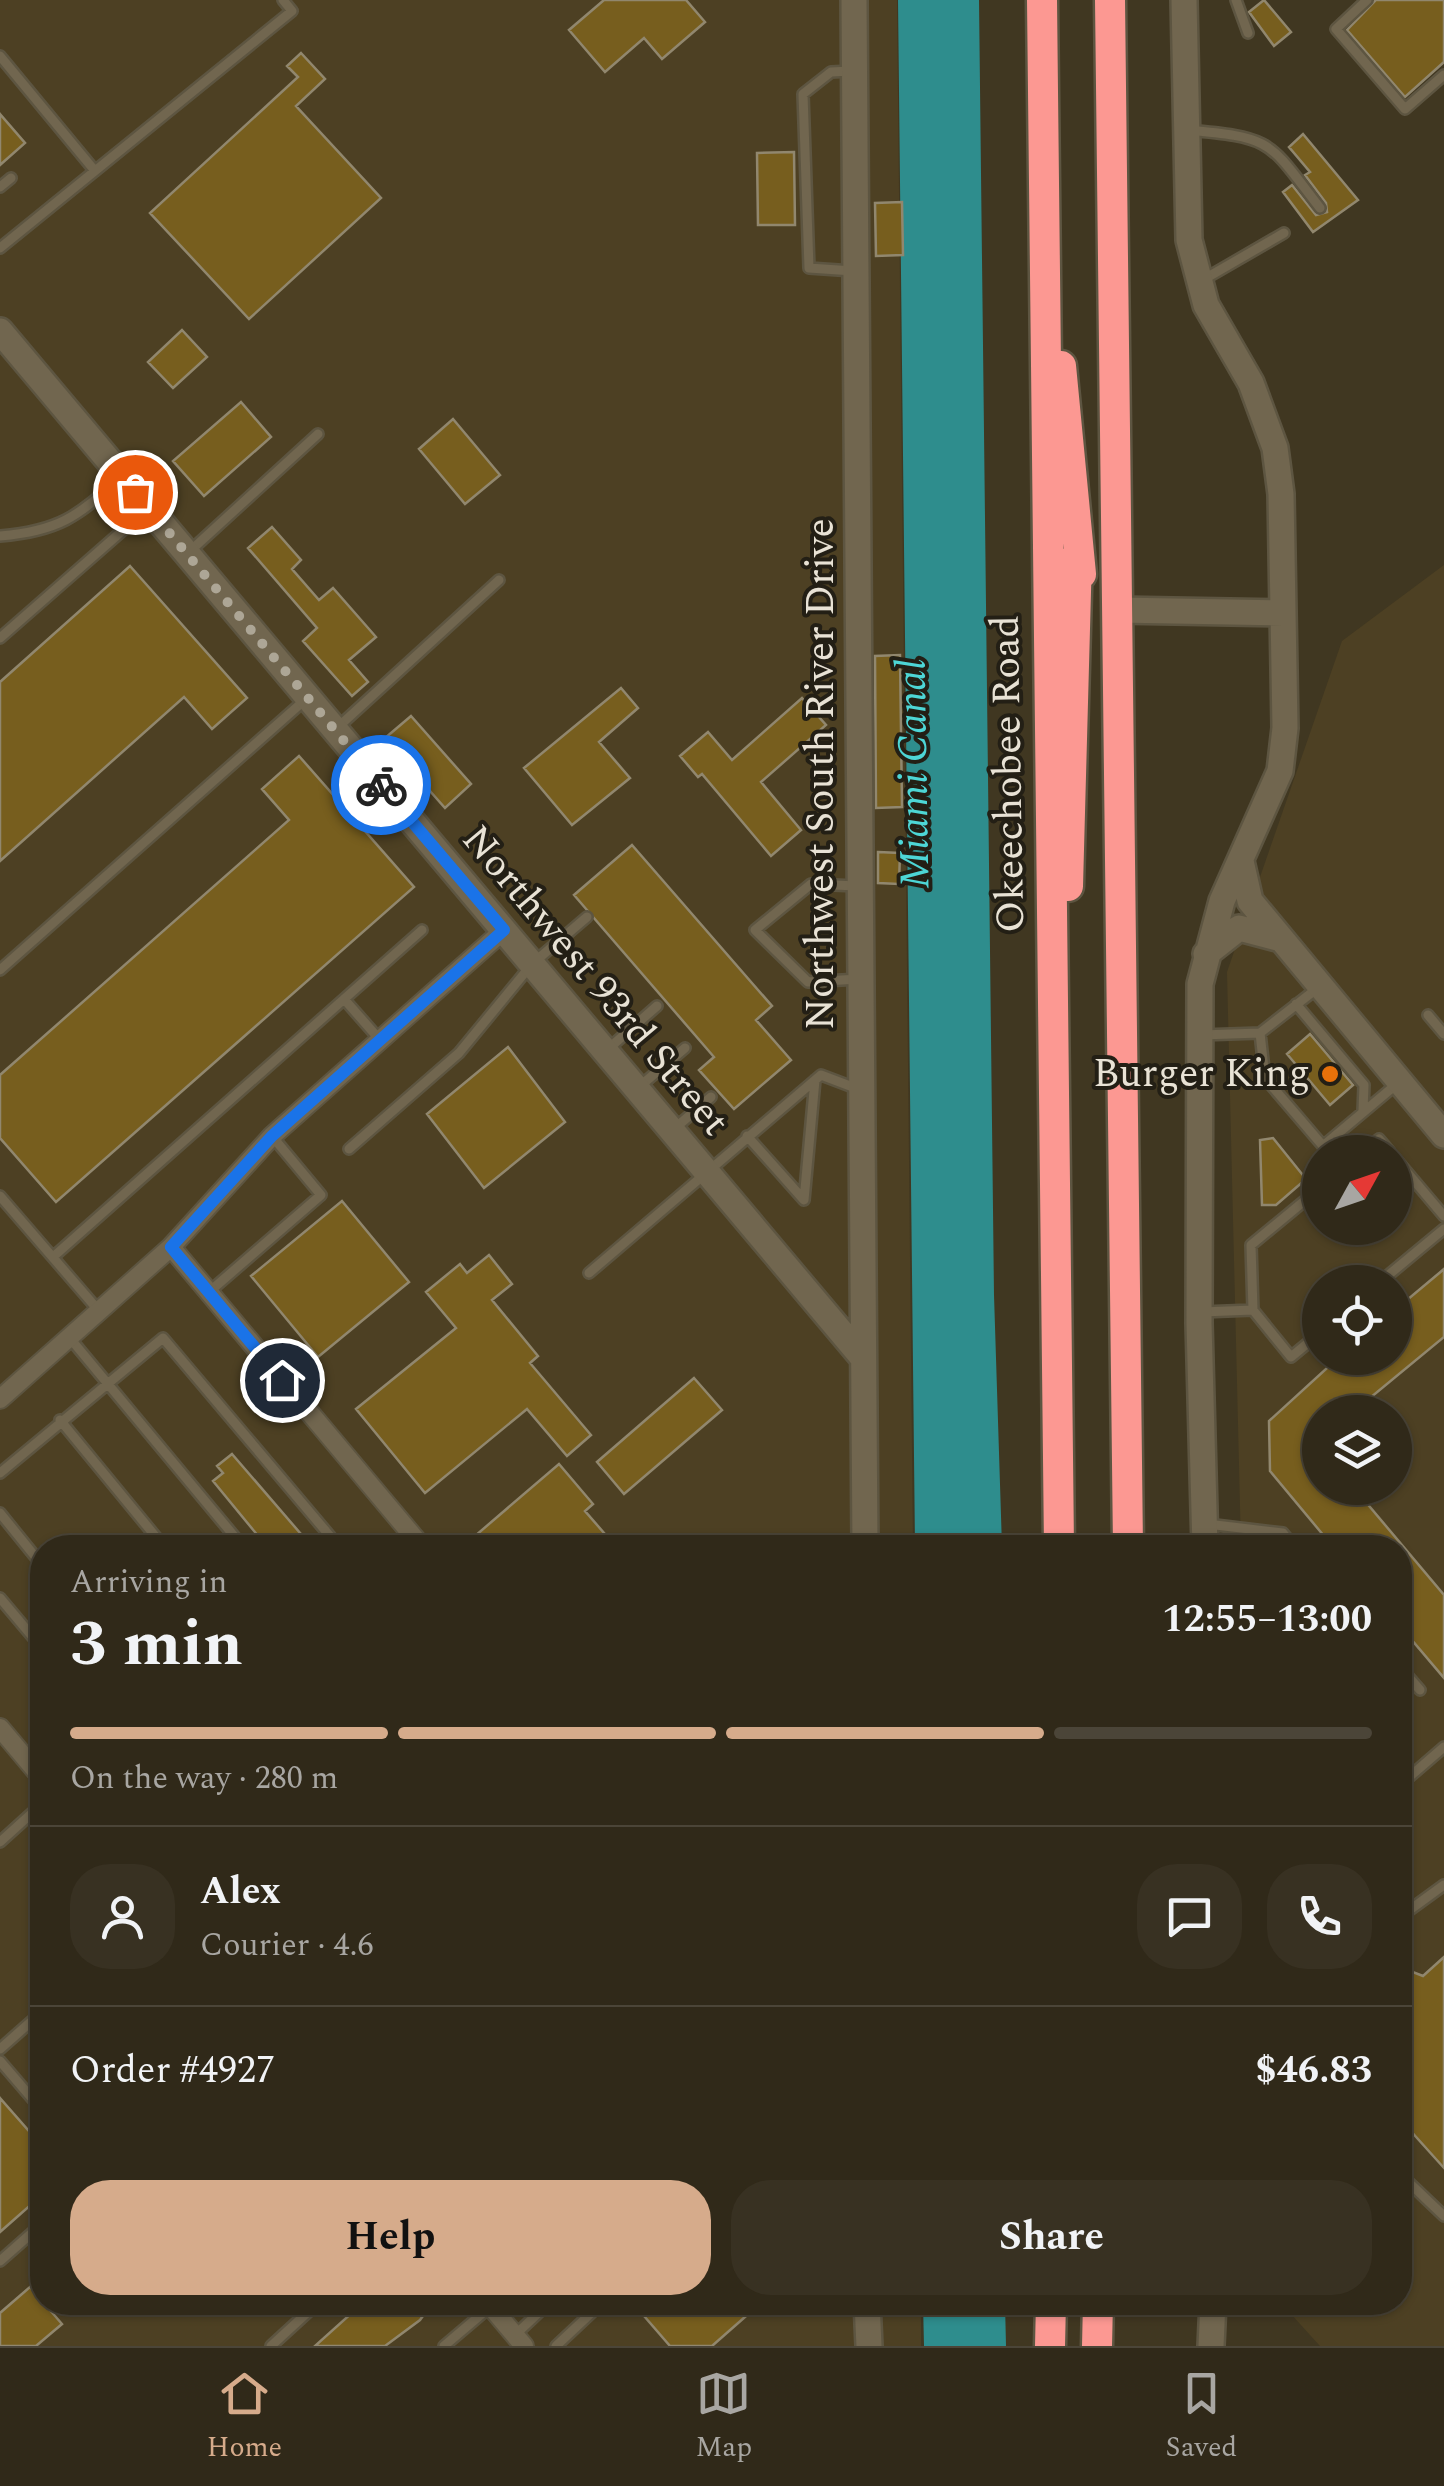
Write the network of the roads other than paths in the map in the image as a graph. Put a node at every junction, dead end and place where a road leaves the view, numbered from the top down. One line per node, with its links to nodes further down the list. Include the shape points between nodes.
1 (283, 0): 13 (lane, via 292,11)
2 (854, 0): 10 (street, Northwest South River Drive)
3 (1042, 0): 14 (highway, Okeechobee Road)
4 (1110, 0): 30 (highway)
5 (1184, 0): 12 (street)
6 (1236, 0): 8 (lane)
7 (1367, 0): 11 (lane, via 1336,29 1405,109)
8 (1248, 34)
9 (0, 56): 13 (lane)
10 (854, 71): 20 (street, Northwest South River Drive); 20 (lane, via 831,72 802,94 810,268)
11 (1444, 76)
12 (1186, 130): 17 (lane, via 1248,135 1274,149); 21 (street, via 1189,240)
13 (95, 171): 19 (lane)
14 (1045, 172): 28 (highway); 59 (highway, Okeechobee Road)
15 (11, 178): 16 (lane)
16 (0, 187)
17 (1320, 208)
18 (1284, 233): 21 (lane)
19 (0, 248)
20 (856, 271): 37 (street, Northwest South River Drive)
21 (1199, 282): 31 (street, via 1276,448)
22 (0, 331): 24 (street, Northwest 93rd Street)
23 (318, 434): 27 (lane)
24 (122, 476): 25 (street, Northwest 93rd Street); 26 (lane, via 86,509 43,532)
25 (148, 508): 27 (street, Northwest 93rd Street); 32 (lane)
26 (0, 536)
27 (187, 554): 34 (street, Northwest 93rd Street)
28 (1077, 555): 30 (highway, via 1084,582); 33 (highway)
29 (499, 580): 35 (lane)
30 (1118, 610): 31 (street); 33 (highway, via 1089,636); 98 (highway)
31 (1283, 614): 36 (street, via 1280,771)
32 (0, 638)
33 (1077, 675): 59 (highway)
34 (308, 697): 35 (street, Northwest 93rd Street); 44 (lane)
35 (335, 730): 40 (street, Northwest 93rd Street)
36 (1241, 859): 41 (street, via 1250,901); 42 (street)
37 (860, 886): 45 (street, Northwest South River Drive); 45 (lane, via 811,884 754,930 808,982)
38 (587, 917): 43 (lane)
39 (422, 930): 47 (lane)
40 (504, 930): 43 (street, Northwest 93rd Street); 54 (street)
41 (1282, 940): 42 (street, via 1239,928); 46 (street)
42 (1206, 954): 53 (street)
43 (532, 964): 56 (street, Northwest 93rd Street); 68 (lane, via 459,1053)
44 (0, 970)
45 (860, 979): 61 (street, Northwest South River Drive)
46 (1320, 986): 48 (lane); 58 (street)
47 (344, 999): 54 (lane); 76 (lane)
48 (1296, 1004): 51 (lane); 63 (lane, via 1364,1085)
49 (657, 1006): 56 (lane)
50 (1428, 1015): 52 (lane)
51 (1260, 1033): 53 (lane); 63 (lane, via 1265,1078 1323,1146)
52 (1444, 1034)
53 (1198, 1035): 82 (street)
54 (380, 1040): 66 (street)
55 (685, 1048): 60 (lane)
56 (605, 1052): 60 (street, Northwest 93rd Street)
57 (815, 1080): 61 (lane, via 821,1075); 67 (lane); 67 (lane, via 804,1200)
58 (1400, 1082): 63 (lane); 65 (street)
59 (1056, 1084): 97 (highway, Okeechobee Road)
60 (636, 1089): 64 (street, Northwest 93rd Street)
61 (861, 1090): 85 (street, Northwest South River Drive)
62 (711, 1097): 64 (lane)
63 (1362, 1114)
64 (672, 1130): 69 (street, Northwest 93rd Street)
65 (1444, 1135)
66 (272, 1136): 75 (street); 79 (lane, via 321,1195)
67 (747, 1136): 69 (lane)
68 (348, 1150)
69 (705, 1170): 78 (lane); 85 (street, Northwest 93rd Street)
70 (1412, 1178): 73 (lane)
71 (0, 1196): 76 (lane)
72 (1302, 1203): 80 (lane, via 1251,1245)
73 (1444, 1216)
74 (1444, 1229): 77 (lane)
75 (171, 1247): 79 (street); 81 (street)
76 (53, 1257): 81 (lane)
77 (1401, 1265)
78 (589, 1273)
79 (208, 1292): 95 (street)
80 (1253, 1310): 82 (lane); 84 (lane, via 1291,1357)
81 (99, 1311): 83 (street)
82 (1199, 1312): 99 (street)
83 (69, 1337): 86 (lane); 87 (street)
84 (1302, 1348)
85 (862, 1358): 96 (street, Northwest South River Drive)
86 (106, 1382): 88 (lane); 93 (lane); 94 (lane, via 163,1338)
87 (0, 1399)
88 (60, 1420): 89 (lane); 92 (lane)
89 (0, 1472)
90 (0, 1514): 103 (lane)
91 (1259, 1531): 100 (lane); 101 (lane); 102 (lane)
92 (153, 1535)
93 (233, 1535)
94 (329, 1535)
95 (412, 1535)
96 (864, 1535)
97 (1059, 1535)
98 (1128, 1535)
99 (1205, 1535)
100 (1216, 1535)
101 (1259, 1535)
102 (1283, 1535)
103 (30, 1550)
104 (0, 1598): 105 (lane)
105 (30, 1634)
106 (1412, 1681): 107 (lane)
107 (1420, 1690)
108 (0, 1728): 110 (street)
109 (1444, 1747): 111 (lane)
110 (30, 1764)
111 (1412, 1775)
112 (30, 1815): 113 (lane)
113 (0, 1842)
114 (1444, 1884): 115 (lane)
115 (1412, 1908)
116 (30, 2023): 117 (lane)
117 (0, 2049)
118 (0, 2061): 119 (lane)
119 (30, 2096)
120 (1412, 2185): 121 (lane)
121 (1444, 2216)
122 (30, 2235): 123 (lane)
123 (0, 2261)
124 (305, 2315): 135 (lane)
125 (476, 2315): 136 (lane)
126 (497, 2315): 134 (street)
127 (540, 2315): 134 (lane)
128 (589, 2315): 137 (lane)
129 (868, 2315): 138 (street)
130 (1051, 2315): 139 (highway)
131 (1098, 2315): 140 (highway)
132 (1111, 2315): 141 (highway)
133 (1212, 2315): 142 (street)
134 (519, 2341)
135 (272, 2346)
136 (444, 2346)
137 (556, 2346)
138 (868, 2346)
139 (1050, 2346)
140 (1097, 2346)
141 (1110, 2346)
142 (1211, 2346)

